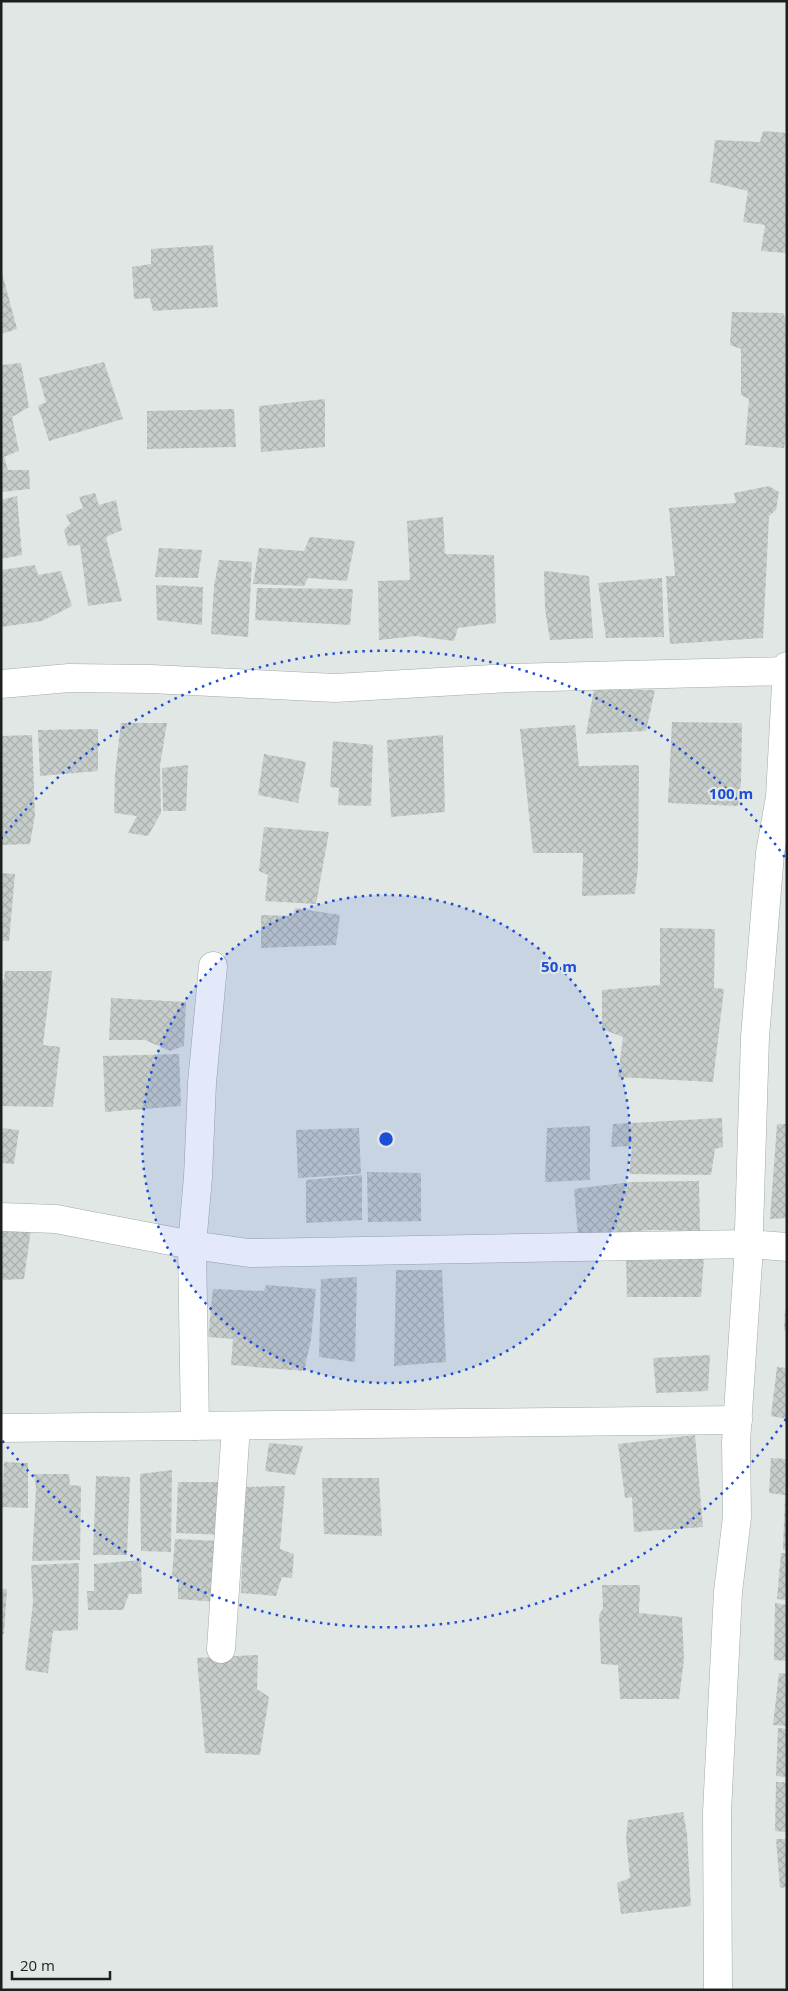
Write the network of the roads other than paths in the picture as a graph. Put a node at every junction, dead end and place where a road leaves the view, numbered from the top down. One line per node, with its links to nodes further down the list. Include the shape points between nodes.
1 (787, 666): 2 (street)
2 (786, 671): 3 (street, via 510,678 335,688 69,678); 6 (street, via 780,797 770,853 755,1037)
3 (1, 684)
4 (213, 966): 7 (street)
5 (1, 1217): 7 (street, via 56,1219)
6 (748, 1244): 7 (street, via 249,1253); 8 (street); 9 (street)
7 (192, 1246): 10 (street)
8 (787, 1247)
9 (738, 1420): 11 (street); 14 (street, via 737,1517 728,1592 717,1812)
10 (195, 1426): 11 (street); 12 (street)
11 (236, 1426): 13 (street)
12 (1, 1428)
13 (221, 1649)
14 (718, 1990)

